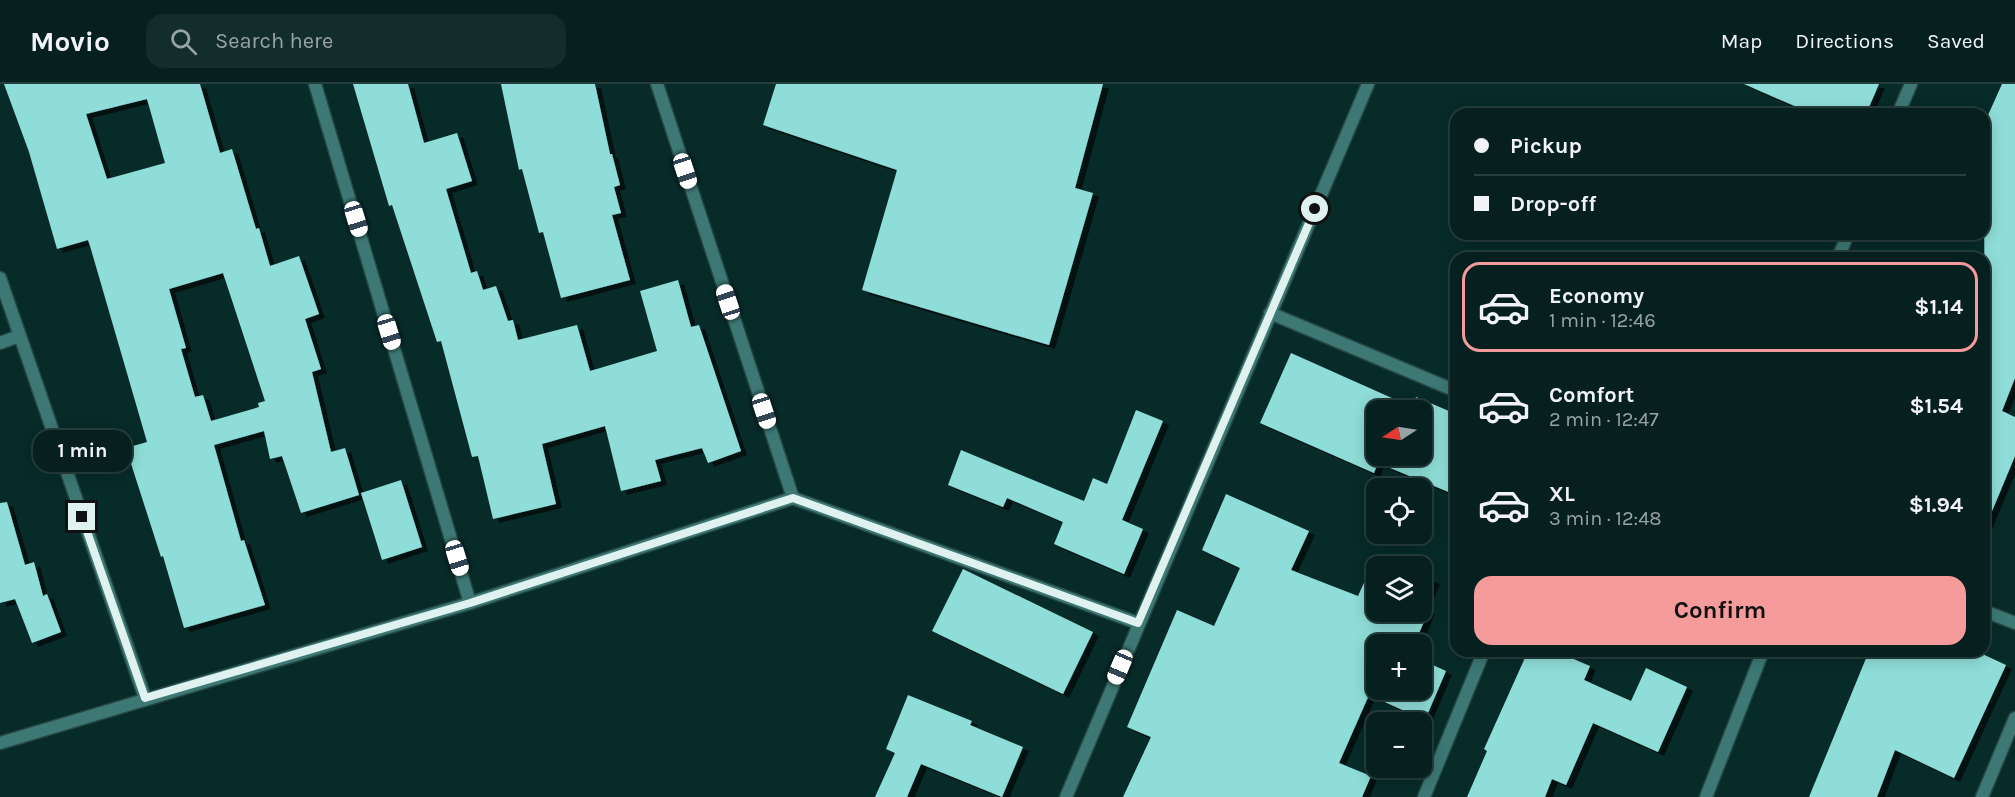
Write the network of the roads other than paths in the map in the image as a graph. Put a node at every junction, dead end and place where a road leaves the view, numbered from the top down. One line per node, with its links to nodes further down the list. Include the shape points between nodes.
1 (315, 84): 12 (street)
2 (657, 84): 11 (street)
3 (1368, 84): 7 (street)
4 (1911, 84): 5 (street)
5 (1901, 108)
6 (0, 278): 8 (street)
7 (1270, 314): 10 (street); 14 (street)
8 (19, 336): 9 (street); 18 (street)
9 (0, 343)
10 (1450, 389)
11 (793, 498): 12 (street); 14 (street)
12 (470, 603): 18 (street)
13 (1990, 613): 15 (street)
14 (1138, 623): 21 (street)
15 (2015, 623)
16 (1482, 657): 22 (street)
17 (1761, 657): 23 (street)
18 (145, 698): 20 (street)
19 (2015, 718): 24 (street)
20 (0, 743)
21 (1066, 797)
22 (1424, 797)
23 (1706, 797)
24 (1982, 797)

